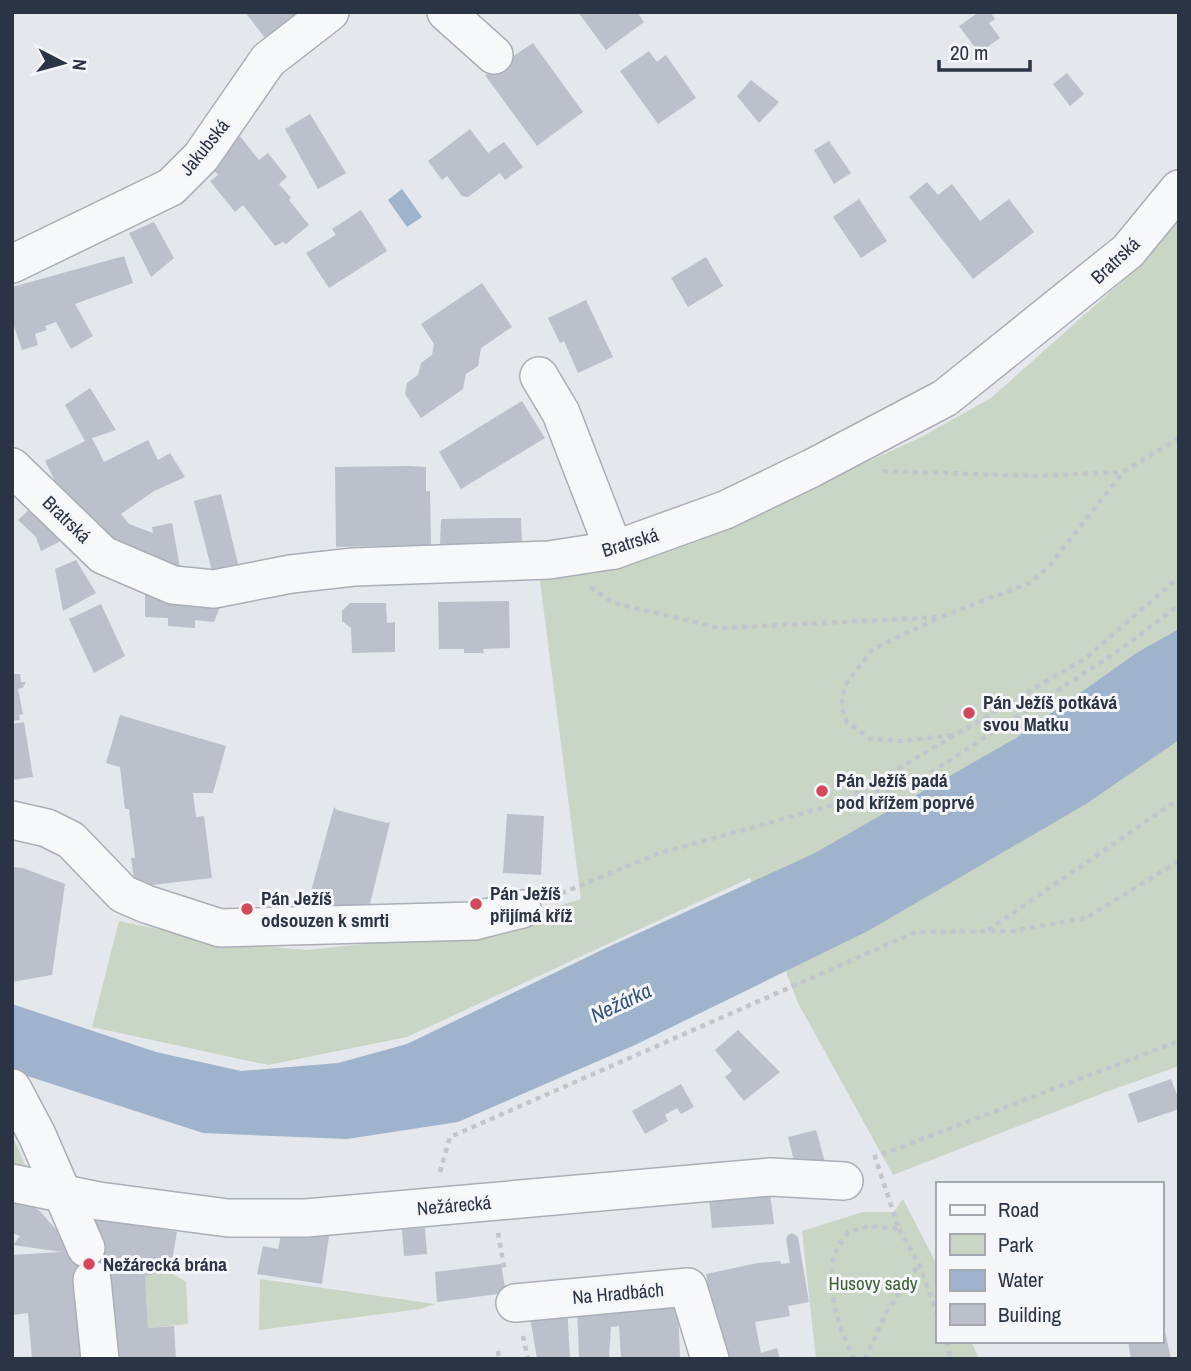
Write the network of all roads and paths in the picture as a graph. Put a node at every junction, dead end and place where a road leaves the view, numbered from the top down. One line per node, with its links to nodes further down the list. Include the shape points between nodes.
1 (330, 12): 5 (street, Jakubská, via 268,60 201,157 172,187)
2 (446, 12): 3 (street)
3 (494, 55)
4 (1179, 188): 11 (street, Bratrská, via 1128,251 945,398 725,510)
5 (12, 264)
6 (539, 376): 11 (street, via 561,413)
7 (1179, 438): 10 (path)
8 (12, 467): 12 (street, Bratrská, via 103,555 173,585 214,589 291,573 354,567)
9 (876, 471): 10 (path, via 1035,476)
10 (1123, 472): 15 (path, via 1050,565 1030,583)
11 (614, 550): 12 (street, Bratrská)
12 (549, 560): 15 (path, via 614,603 720,628)
13 (1179, 577): 16 (path, via 1086,658)
14 (1179, 605): 18 (path, via 1123,648 916,782)
15 (940, 617): 16 (path, via 873,649 845,685 841,707 847,722 871,739 903,741)
16 (956, 735): 18 (path)
17 (1179, 799): 22 (path)
18 (840, 803): 21 (path, via 657,854)
19 (12, 820): 21 (street, via 72,840 123,894 220,928 474,921)
20 (1179, 861): 22 (path, via 1086,918 1012,931)
21 (522, 909)
22 (987, 930): 28 (path, via 916,932 450,1137)
23 (1179, 1041): 29 (path, via 875,1157)
24 (12, 1088): 27 (street)
25 (844, 1181): 28 (street, Nežárecká, via 770,1177)
26 (12, 1183): 27 (street, Nežárecká)
27 (64, 1194): 28 (street, Nežárecká, via 228,1218 306,1218); 34 (street, via 89,1264)
28 (429, 1208)
29 (899, 1229): 30 (path); 37 (path, via 869,1226 848,1232 835,1253 831,1278 842,1337)
30 (919, 1264): 32 (path); 38 (path, via 887,1311)
31 (515, 1303): 36 (street, Na Hradbách, via 688,1287)
32 (936, 1311)
33 (498, 1351): 35 (path)
34 (100, 1359)
35 (499, 1359)
36 (710, 1359)
37 (854, 1359)
38 (865, 1359)

